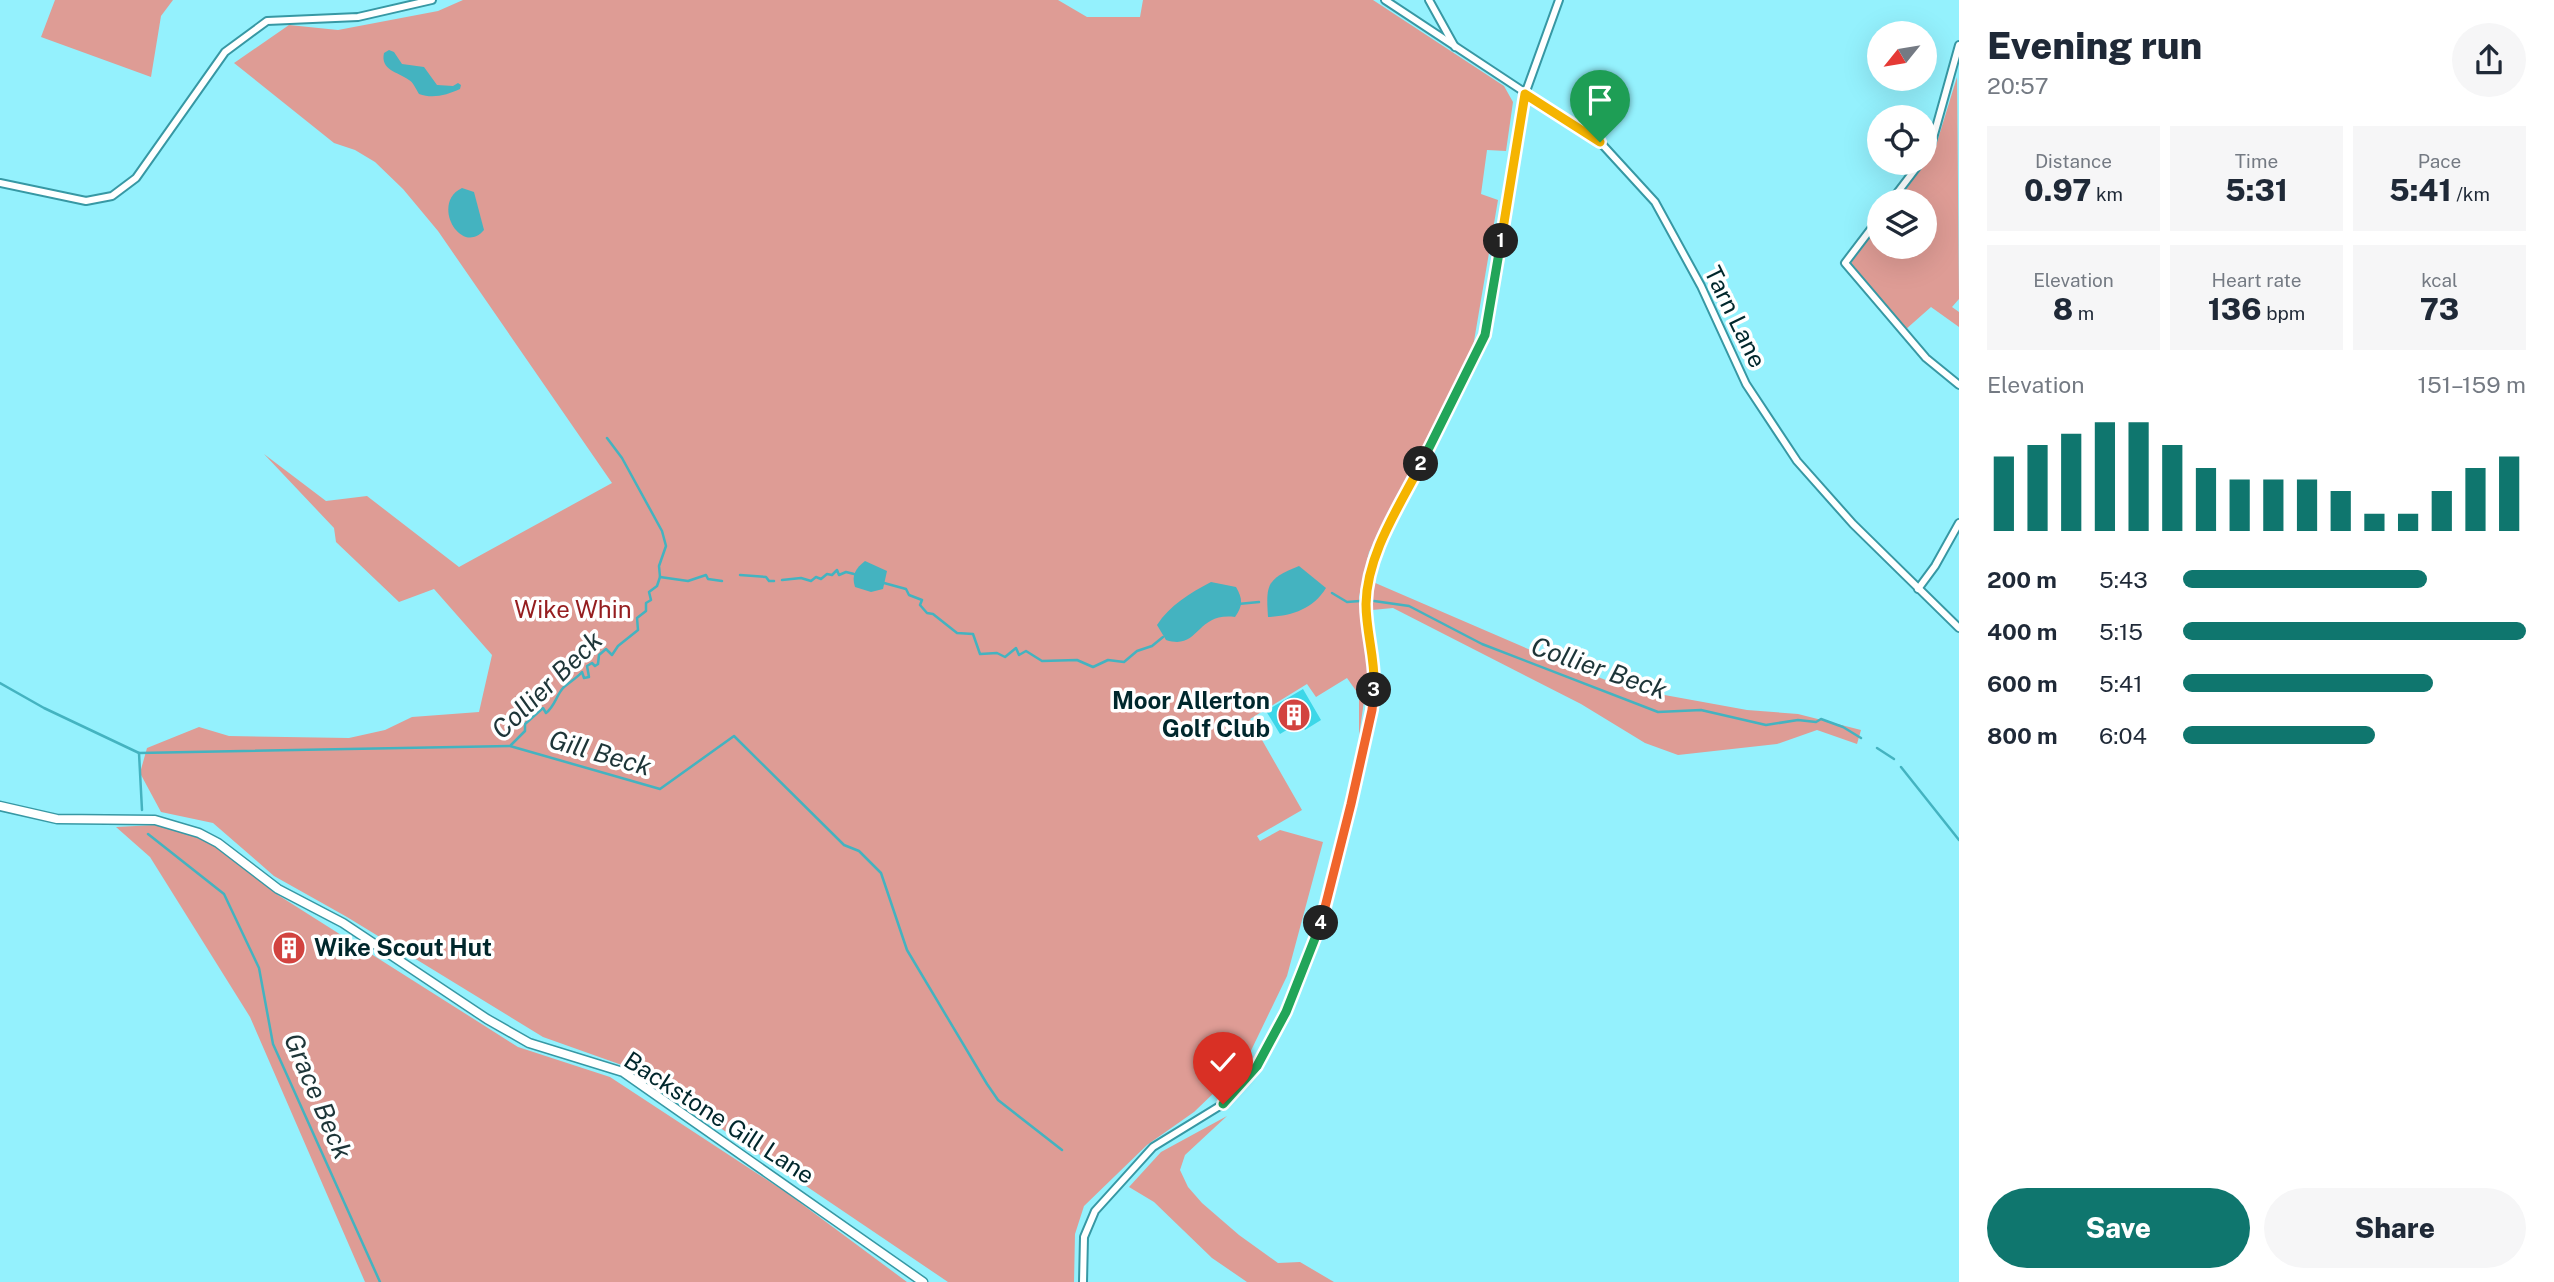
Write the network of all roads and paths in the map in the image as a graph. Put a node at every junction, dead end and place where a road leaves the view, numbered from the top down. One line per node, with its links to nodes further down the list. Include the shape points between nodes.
1 (432, 0): 10 (street, via 358,17 267,21 225,52 136,178 112,196 86,201)
2 (1385, 0): 6 (street, Tarn Lane)
3 (1429, 0): 6 (street)
4 (1559, 0): 7 (street)
5 (1959, 45): 8 (street)
6 (1456, 49): 7 (street, Tarn Lane)
7 (1525, 94): 15 (street, Tarn Lane, via 1600,142 1655,202 1771,425 1812,481); 19 (street, via 1485,335 1369,574 1366,605 1375,674 1372,710 1324,914 1286,1012 1257,1066 1223,1104 1153,1147 1095,1211 1084,1237)
8 (1937, 124)
9 (1911, 175): 11 (street)
10 (0, 183)
11 (1900, 189)
12 (1867, 234): 13 (street, via 1845,263 1926,358)
13 (1959, 385)
14 (1959, 523): 15 (street)
15 (1918, 589): 16 (street, Tarn Lane)
16 (1959, 628)
17 (0, 806): 18 (street, Backstone Gill Lane, via 57,819 155,821 218,842 278,889 343,923 529,1043 623,1072)
18 (923, 1282)
19 (1083, 1282)

